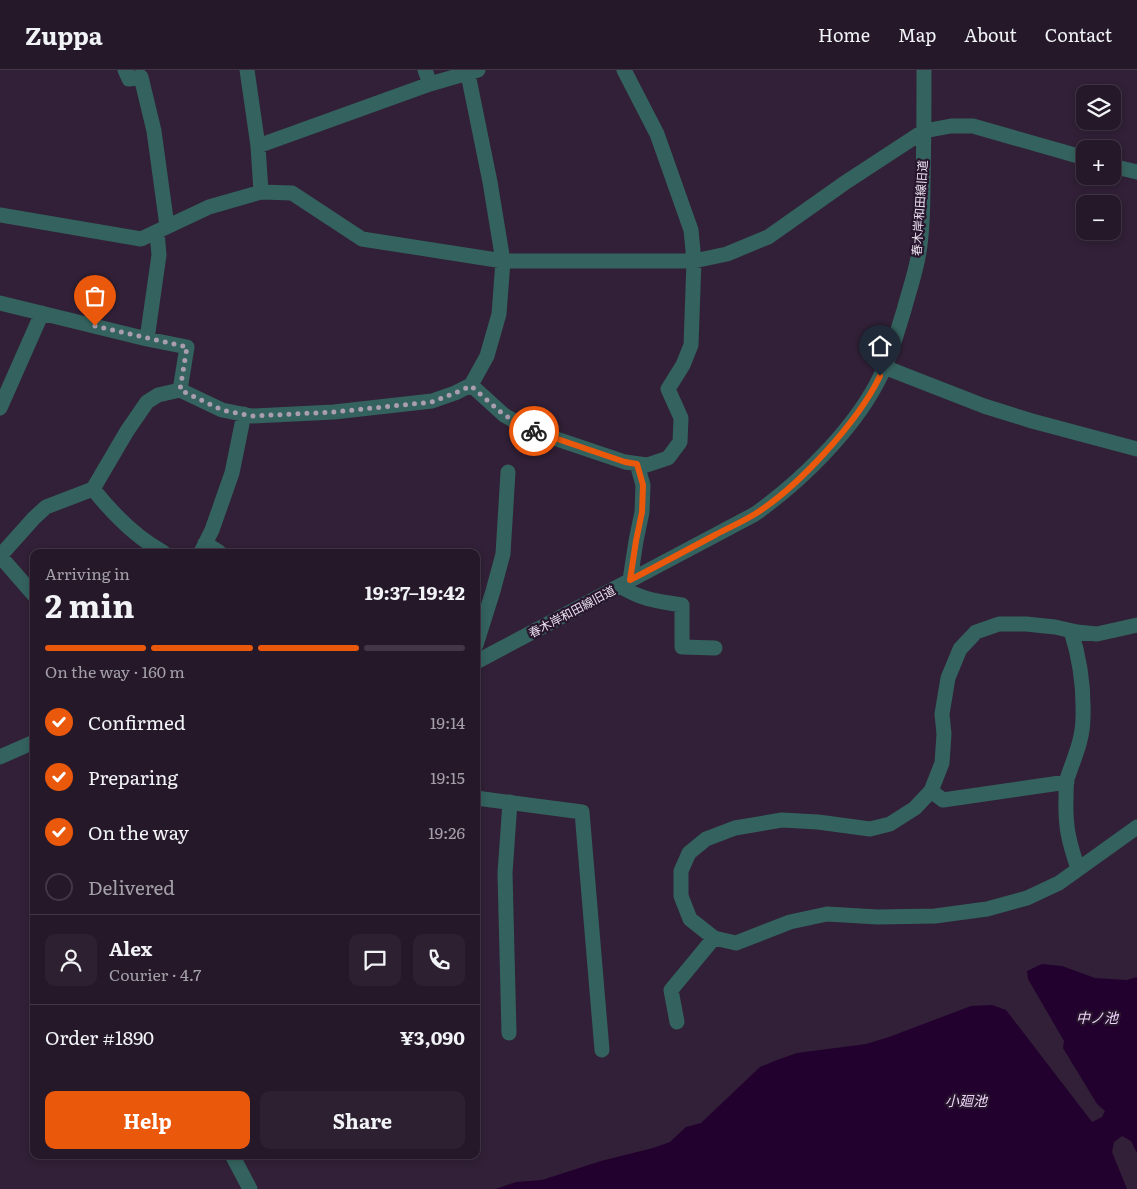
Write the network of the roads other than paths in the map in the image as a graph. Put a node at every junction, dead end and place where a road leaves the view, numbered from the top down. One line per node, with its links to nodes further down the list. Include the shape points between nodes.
1 (125, 70): 14 (street, via 129,79 141,77 154,131)
2 (247, 70): 8 (street)
3 (624, 70): 16 (street, via 657,134 690,230)
4 (924, 70): 7 (street, 春木岸和田線旧道)
5 (473, 72): 6 (street); 15 (street)
6 (428, 77): 8 (street)
7 (924, 131): 9 (street, via 973,126); 16 (street, via 768,237 727,254); 20 (street, 春木岸和田線旧道, via 919,251 893,346)
8 (258, 146): 12 (street)
9 (1076, 155)
10 (1121, 168): 11 (street)
11 (1137, 172)
12 (261, 192): 14 (street, via 209,207); 15 (street, via 292,193 362,240)
13 (0, 215): 14 (street, via 141,239)
14 (162, 229): 19 (street)
15 (503, 261): 16 (street); 21 (street, via 499,314 487,356)
16 (694, 261): 26 (street, via 691,345 668,389 681,418 680,442 668,458 647,465)
17 (0, 303): 18 (street)
18 (42, 313): 19 (street); 23 (street)
19 (147, 339): 22 (street, via 187,347)
20 (884, 367): 25 (street, via 1032,421); 32 (street, 春木岸和田線旧道, via 876,386 839,436 778,498 755,514)
21 (471, 386): 24 (street, via 432,402 324,412); 26 (street, via 504,415 530,430)
22 (180, 390): 24 (street, via 222,410); 28 (street, via 158,395 146,402)
23 (0, 408)
24 (244, 414): 29 (street, via 232,473)
25 (1137, 449)
26 (637, 464): 32 (street, via 643,485 642,512)
27 (508, 472): 36 (street, via 503,554)
28 (93, 489): 30 (street, via 113,514); 31 (street, via 46,507)
29 (203, 548)
30 (157, 549)
31 (0, 556): 33 (street)
32 (625, 583): 37 (street, via 635,596 682,605 682,647); 38 (street, 春木岸和田線旧道)
33 (30, 590)
34 (1137, 625): 35 (street, via 1097,634)
35 (1071, 630): 41 (street, via 1079,656 1084,718 1080,746); 42 (street, via 1055,626 999,624 976,632 960,649 948,678 942,714 942,763)
36 (480, 632)
37 (715, 648)
38 (480, 658)
39 (30, 744): 40 (street)
40 (0, 757)
41 (1067, 782): 42 (street, via 943,800); 46 (street, via 1068,841)
42 (931, 791): 47 (street, via 915,808 890,824 870,829 782,820 735,828 706,839 689,854 681,871 681,896 690,919)
43 (480, 798): 44 (street)
44 (510, 802): 49 (street, via 505,873); 50 (street, via 582,812)
45 (1137, 827): 46 (street)
46 (1078, 869): 47 (street, via 1059,883 1027,898 987,909 935,916 827,914 790,922 736,943)
47 (714, 938): 48 (street, via 671,990)
48 (677, 1022)
49 (509, 1033)
50 (602, 1050)
51 (234, 1159): 52 (street)
52 (250, 1189)

